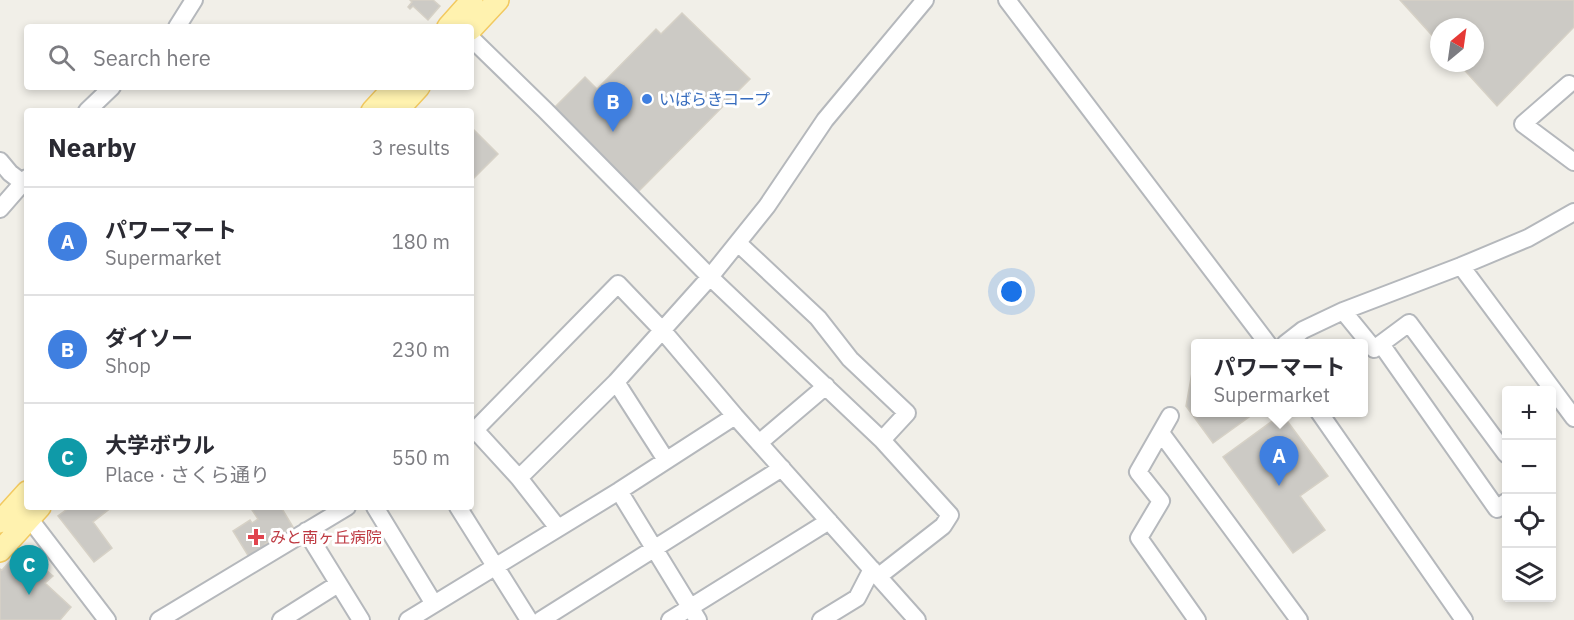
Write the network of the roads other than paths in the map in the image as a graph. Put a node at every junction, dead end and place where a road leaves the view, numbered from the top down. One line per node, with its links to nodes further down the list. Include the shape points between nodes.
1 (194, 0): 6 (street)
2 (472, 0): 7 (main road)
3 (498, 0): 8 (main road)
4 (925, 0): 23 (street, via 825,120)
5 (1007, 0): 28 (street)
6 (179, 24)
7 (459, 24)
8 (461, 24)
9 (474, 41): 25 (street)
10 (1569, 84): 18 (street, via 1523,124)
11 (109, 90): 14 (street)
12 (390, 90): 15 (main road)
13 (416, 90): 16 (main road)
14 (90, 108)
15 (375, 108)
16 (400, 108)
17 (0, 161): 19 (street)
18 (1574, 162)
19 (24, 182)
20 (24, 185): 21 (street)
21 (0, 209)
22 (1574, 212): 24 (street, via 1528,238)
23 (738, 243): 25 (street); 42 (street, via 818,318 850,359 907,413)
24 (1461, 266): 26 (street); 38 (street)
25 (711, 277): 27 (street); 34 (street)
26 (1343, 311): 29 (street); 30 (street)
27 (663, 331): 33 (street); 35 (street); 39 (street, via 618,284)
28 (1264, 339)
29 (1291, 339)
30 (1366, 339)
31 (1368, 342): 32 (street, via 1374,349)
32 (1381, 344): 44 (street, via 1409,323); 50 (street, via 1497,509)
33 (616, 382): 45 (street); 47 (street)
34 (826, 386): 42 (street); 43 (street)
35 (735, 416): 43 (street); 45 (street)
36 (1170, 416): 41 (street)
37 (1322, 417): 78 (street)
38 (1574, 418)
39 (474, 431)
40 (474, 433): 47 (street)
41 (1161, 433): 76 (street, via 1138,472 1161,501 1139,538); 77 (street)
42 (882, 440): 62 (street, via 950,515 943,526)
43 (759, 443): 46 (street)
44 (1502, 448)
45 (666, 460): 48 (street)
46 (782, 468): 55 (street); 59 (street)
47 (519, 478): 57 (street)
48 (619, 491): 57 (street); 59 (street)
49 (24, 495): 56 (main road)
50 (1502, 505)
51 (342, 510): 58 (street)
52 (377, 510): 64 (street)
53 (460, 510): 61 (street)
54 (35, 513): 60 (main road); 66 (street)
55 (829, 521): 62 (street); 65 (street)
56 (0, 522)
57 (558, 528): 61 (street)
58 (306, 531): 63 (street); 67 (street)
59 (654, 549): 65 (street); 72 (street)
60 (0, 551)
61 (495, 567): 64 (street); 71 (street)
62 (875, 572): 74 (street, via 857,598); 75 (street)
63 (339, 584): 68 (street); 69 (street)
64 (434, 604): 70 (street)
65 (694, 614): 73 (street)
66 (107, 620)
67 (159, 620)
68 (281, 620)
69 (361, 620)
70 (408, 620)
71 (529, 620)
72 (541, 620)
73 (670, 620)
74 (821, 620)
75 (917, 620)
76 (1197, 620)
77 (1299, 620)
78 (1464, 620)

